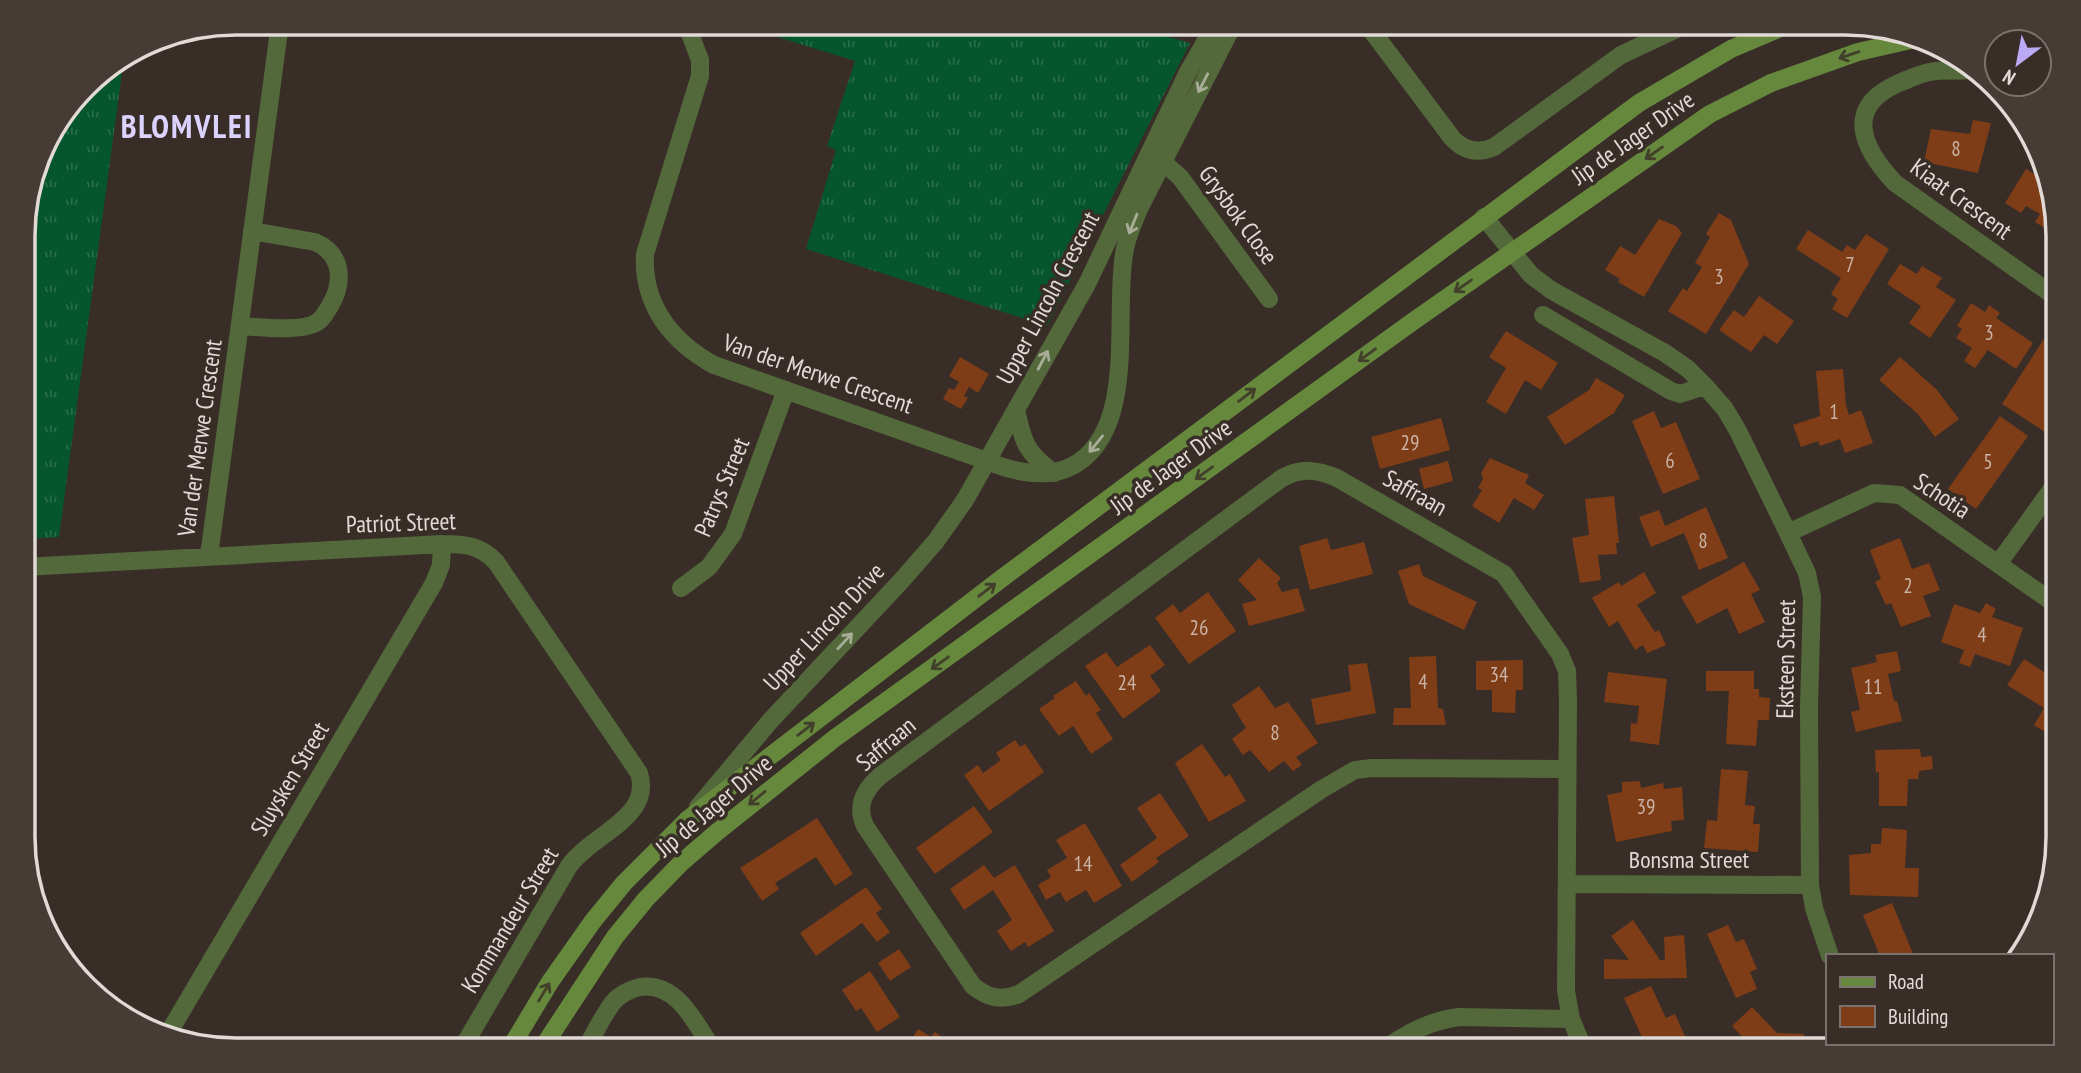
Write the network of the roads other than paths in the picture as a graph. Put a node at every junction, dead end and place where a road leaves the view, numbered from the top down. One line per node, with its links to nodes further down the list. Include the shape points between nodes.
1 (278, 35): 12 (street, Van der Merwe Crescent)
2 (691, 35): 19 (street, Van der Merwe Crescent, via 700,60 700,76 648,243 648,287 664,324 686,348 714,365)
3 (1209, 35): 10 (street, via 1187,74)
4 (1227, 35): 10 (street, one-way to 10)
5 (1375, 35): 6 (street, via 1457,144 1476,151 1494,147 1621,55)
6 (1664, 35)
7 (1764, 35): 11 (main road, Jip de Jager Drive, via 1639,103)
8 (1899, 43): 13 (main road, Jip de Jager Drive, one-way to 13, via 1771,83 1710,114)
9 (1959, 70): 14 (street, Kiaat Crescent, via 1934,71 1885,89 1867,107 1864,136 1895,183)
10 (1156, 159): 15 (street, Grysbok Close, via 1180,177); 20 (street, Upper Lincoln Crescent, one-way to 10); 22 (street, one-way to 22, via 1124,253 1111,419 1091,451)
11 (1485, 217): 13 (street, Eksteen Street); 33 (main road, Jip de Jager Drive, one-way to 11)
12 (253, 231): 17 (street, Van der Merwe Crescent); 17 (street, Van der Merwe Crescent, via 325,246 340,267 340,282 315,324)
13 (1511, 252): 18 (street, Eksteen Street, via 1552,290 1665,354); 41 (main road, Jip de Jager Drive, one-way to 41, via 755,800 646,899 615,937)
14 (2046, 290)
15 (1269, 299)
16 (1543, 315): 18 (street, via 1671,391 1680,394)
17 (240, 326): 26 (street, Van der Merwe Crescent)
18 (1705, 386): 24 (street, Eksteen Street, via 1738,431)
19 (786, 390): 21 (street, Van der Merwe Crescent); 29 (street, Patrys Street, via 733,534 709,567)
20 (1016, 410): 21 (street, Upper Lincoln Crescent); 22 (street, via 1027,448)
21 (987, 461): 22 (street, Van der Merwe Crescent); 33 (street, Upper Lincoln Drive, one-way to 21, via 771,720 936,541)
22 (1054, 473)
23 (2046, 497): 27 (street)
24 (1788, 533): 27 (street, Schotia, via 1874,493 1888,492 1900,495); 35 (street, Eksteen Street, via 1807,573 1812,597)
25 (442, 544): 26 (street, Patriot Street); 32 (street, Patriot Street, via 475,546 496,562 639,773); 38 (street, Sluysken Street, via 434,583)
26 (209, 556): 28 (street, Patriot Street)
27 (1998, 564): 30 (street, Schotia)
28 (35, 566)
29 (681, 588)
30 (2046, 598)
31 (1566, 769): 31 (street, Saffraan, via 1567,671 1504,574 1338,478 1306,470 1282,478 880,776 870,785 860,807 865,827 972,986 1000,999 1019,994 1355,770); 34 (street, Saffraan)
32 (641, 796): 39 (street, Kommandeur Street, via 626,818 588,845 569,866)
33 (687, 820): 40 (main road, Jip de Jager Drive, one-way to 33, via 593,921)
34 (1567, 884): 35 (street, Bonsma Street); 37 (street, Saffraan, via 1566,991)
35 (1810, 885): 36 (street, Eksteen Street)
36 (1829, 954)
37 (1571, 1019): 44 (street, via 1458,1017 1417,1028); 45 (street, Saffraan)
38 (172, 1027)
39 (468, 1038)
40 (516, 1038)
41 (549, 1038)
42 (592, 1038): 43 (street, via 617,998 635,988 656,986 674,996)
43 (705, 1038)
44 (1401, 1038)
45 (1579, 1038)

